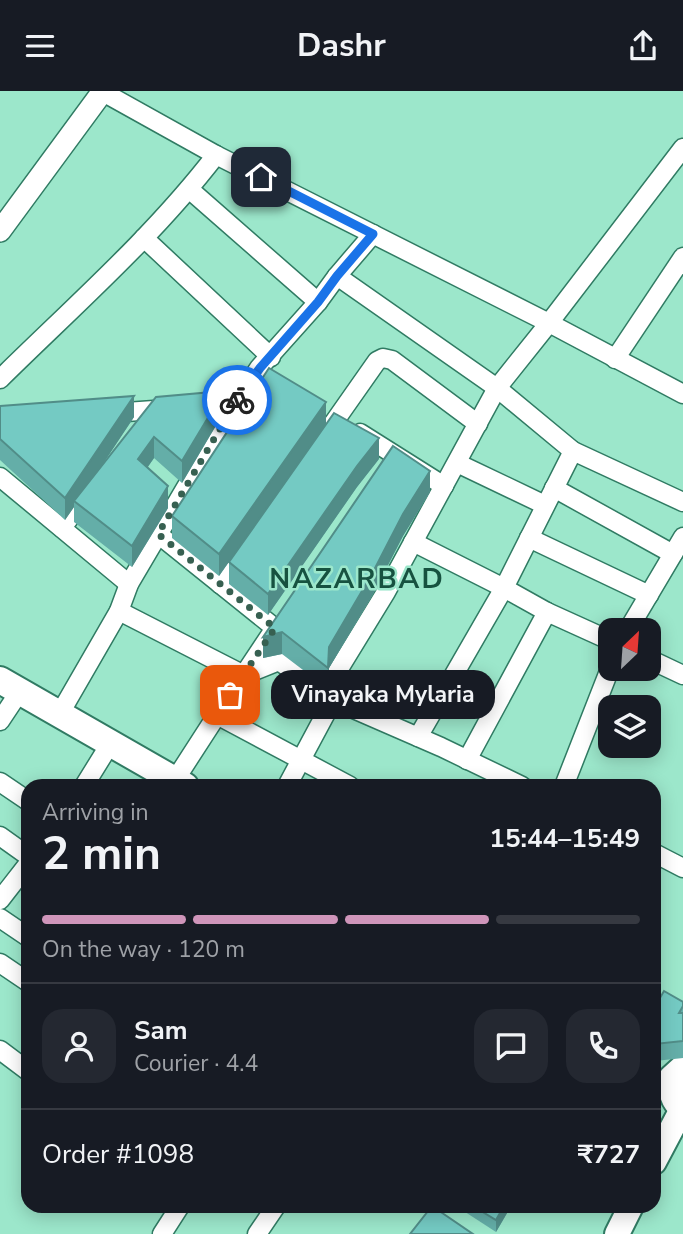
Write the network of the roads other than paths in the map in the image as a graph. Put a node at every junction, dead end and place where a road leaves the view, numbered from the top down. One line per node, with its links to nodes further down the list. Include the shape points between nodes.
1 (102, 91): 3 (street); 5 (street)
2 (683, 148): 11 (street)
3 (216, 155): 4 (street); 6 (street)
4 (190, 189): 7 (street); 10 (street)
5 (0, 231)
6 (373, 234): 9 (street); 11 (street)
7 (144, 239): 13 (street); 14 (street)
8 (683, 257): 12 (street)
9 (337, 276): 10 (street); 15 (street)
10 (318, 302): 13 (street)
11 (550, 323): 12 (street); 15 (street)
12 (615, 359): 16 (street)
13 (267, 367): 17 (street)
14 (0, 379)
15 (498, 388): 23 (street); 26 (street)
16 (683, 394)
17 (234, 404): 18 (street); 35 (street)
18 (209, 406)
19 (185, 408): 20 (street)
20 (147, 410): 22 (street); 24 (street)
21 (331, 414): 23 (street, via 383,358); 25 (street); 30 (street, via 388,458)
22 (94, 415)
23 (478, 424): 27 (street)
24 (132, 432)
25 (313, 451)
26 (573, 451): 31 (street); 32 (street)
27 (457, 463): 30 (street); 33 (street)
28 (100, 475): 34 (street)
29 (0, 477): 34 (street)
30 (444, 487): 39 (street)
31 (554, 488): 33 (street); 40 (street)
32 (683, 502)
33 (545, 505): 37 (street)
34 (62, 528): 41 (street)
35 (158, 534): 41 (street); 42 (street)
36 (683, 537): 40 (street)
37 (529, 538): 43 (street); 44 (street)
38 (251, 540): 42 (street)
39 (413, 542): 43 (street); 54 (street, via 337,671)
40 (673, 554): 44 (street)
41 (128, 584): 45 (street)
42 (220, 584): 50 (street, via 279,622)
43 (504, 588): 46 (street); 58 (street)
44 (649, 596): 47 (street)
45 (119, 611): 50 (street); 55 (street)
46 (547, 612): 48 (street); 61 (street)
47 (635, 618)
48 (598, 635)
49 (662, 665): 51 (street)
50 (244, 675): 54 (street, via 279,661); 56 (street)
51 (683, 675)
52 (605, 681): 68 (street)
53 (10, 686): 55 (main road); 57 (street)
54 (334, 700): 58 (street); 60 (street)
55 (59, 715): 59 (main road)
56 (217, 715): 60 (street); 64 (street)
57 (0, 721)
58 (418, 737): 61 (street)
59 (110, 744): 62 (street); 63 (main road)
60 (302, 759): 65 (street); 66 (street)
61 (467, 760): 67 (street)
62 (88, 779)
63 (173, 779)
64 (182, 779)
65 (291, 779)
66 (338, 779)
67 (508, 779)
68 (567, 779)
69 (0, 782): 70 (street)
70 (21, 796)
71 (0, 836): 72 (street)
72 (21, 851)
73 (661, 857): 74 (street)
74 (683, 869)
75 (21, 873): 76 (street)
76 (0, 900)
77 (0, 918): 78 (street)
78 (21, 932)
79 (0, 963): 80 (street)
80 (21, 977)
81 (0, 1050): 82 (street)
82 (21, 1066)
83 (670, 1071): 84 (main road, via 672,1093)
84 (683, 1109): 85 (main road)
85 (661, 1149)
86 (176, 1213): 89 (street)
87 (271, 1213): 90 (street)
88 (628, 1213): 91 (main road)
89 (162, 1234)
90 (257, 1234)
91 (617, 1234)

